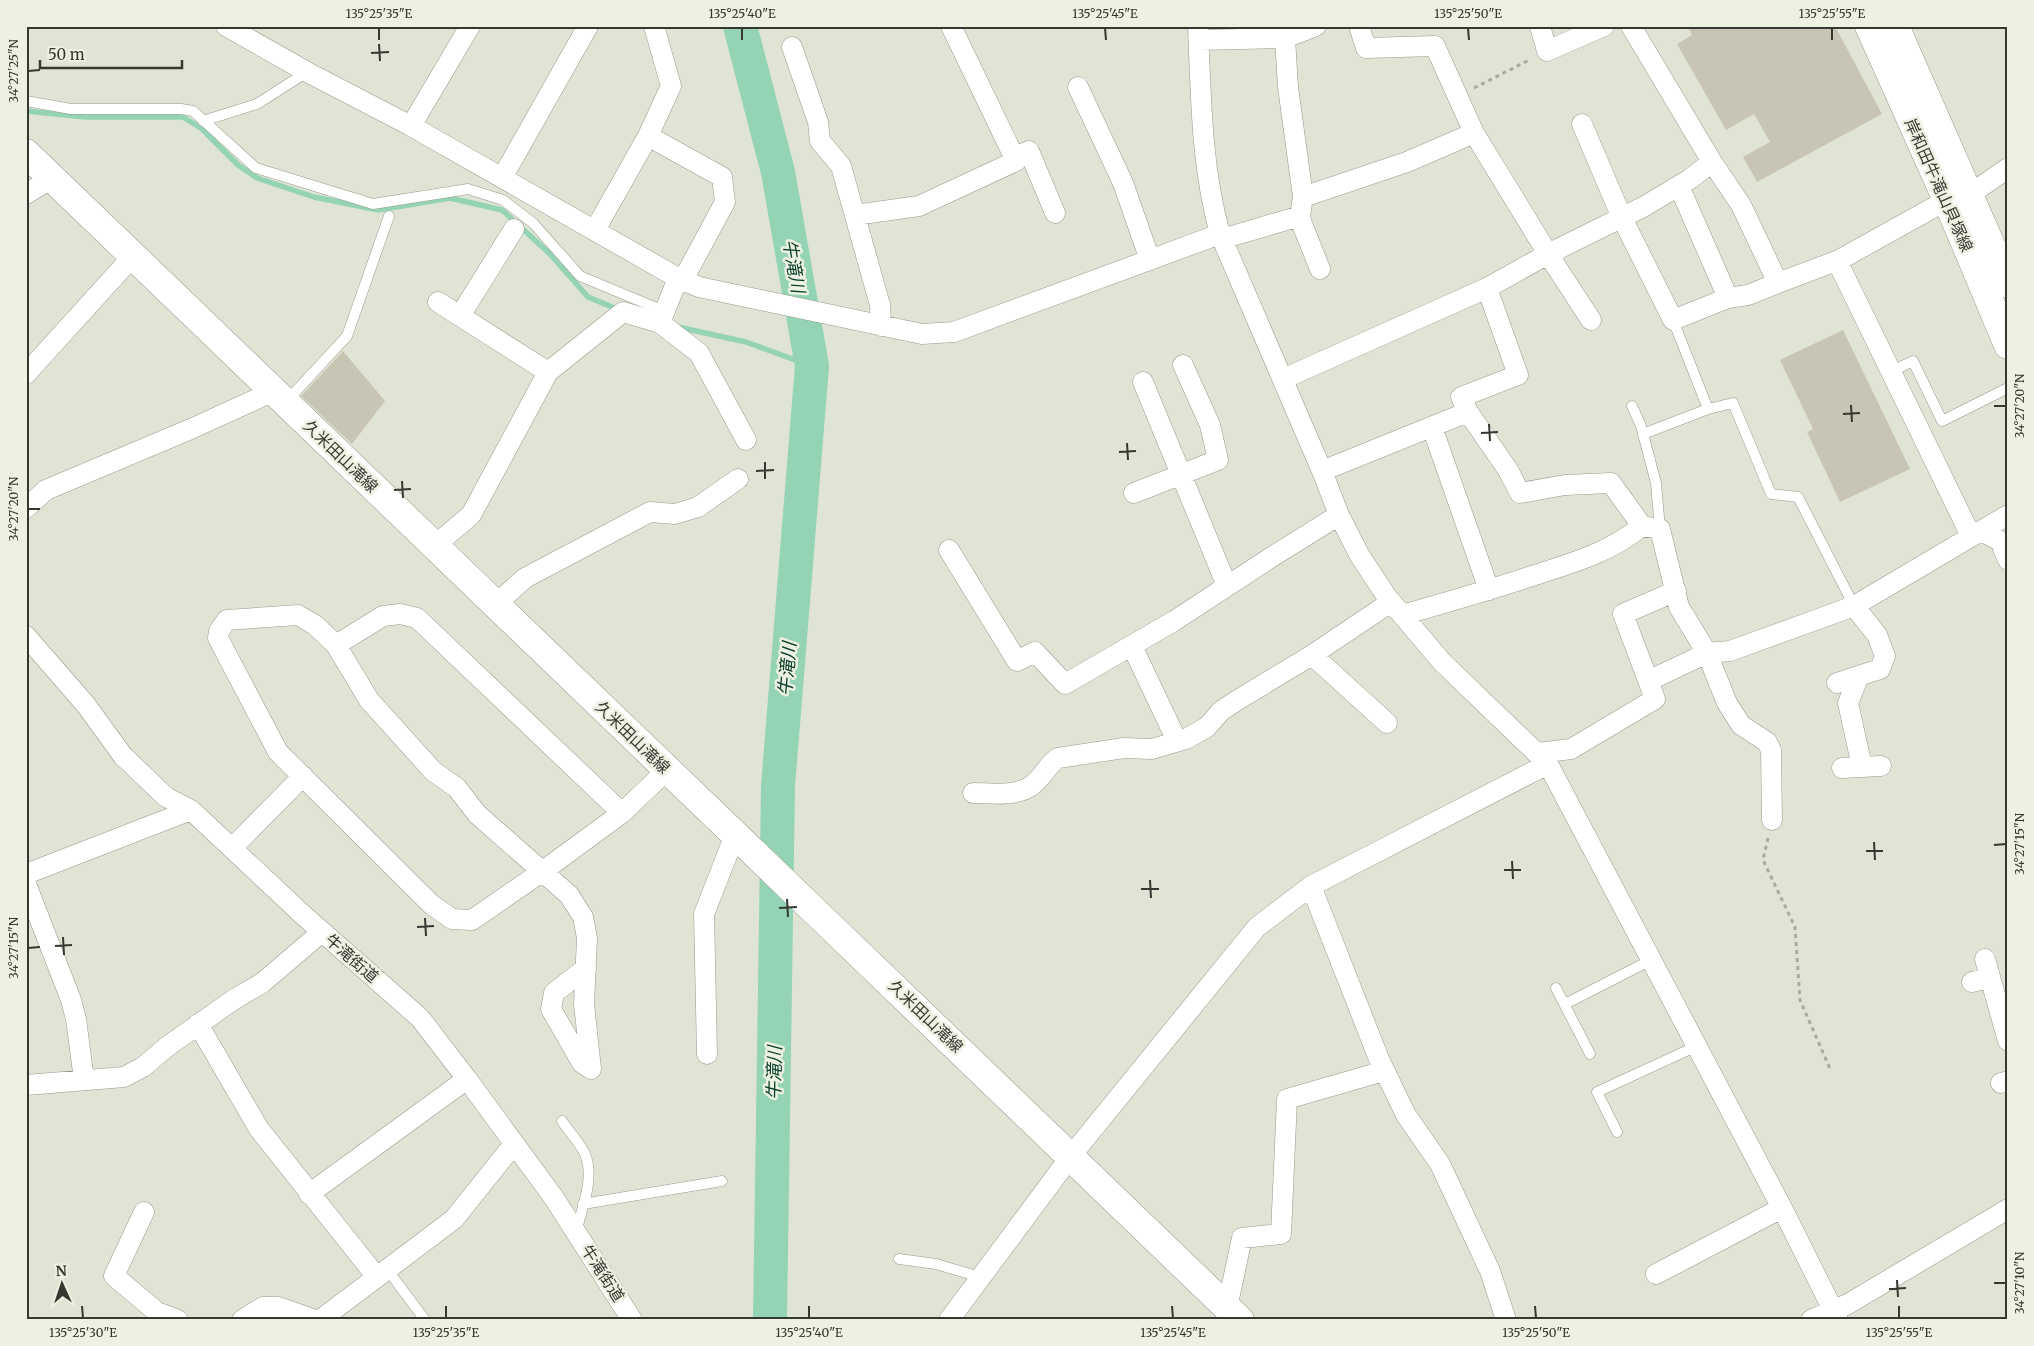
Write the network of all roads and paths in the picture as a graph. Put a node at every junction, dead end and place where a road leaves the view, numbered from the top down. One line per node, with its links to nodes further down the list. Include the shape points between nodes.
1 (226, 26): 17 (street)
2 (470, 26): 23 (street)
3 (588, 26): 31 (street)
4 (654, 26): 25 (street, via 671,86)
5 (951, 26): 27 (street)
6 (1316, 26): 14 (street)
7 (1359, 26): 19 (street, via 1366,48 1435,46)
8 (1540, 26): 16 (street)
9 (1604, 26): 16 (street)
10 (1630, 26): 28 (street)
11 (1868, 26): 35 (street, 岸和田牛滝山貝塚線)
12 (1895, 26): 35 (street, 岸和田牛滝山貝塚線)
13 (1198, 33): 14 (street); 43 (street, via 1204,152 1213,210)
14 (1290, 33): 34 (street, via 1288,87)
15 (792, 47): 37 (street, via 818,122 820,141 841,166)
16 (1547, 51): 19 (path)
17 (307, 72): 21 (lane, via 257,104); 23 (street)
18 (1078, 87): 46 (street, via 1123,183)
19 (1457, 96): 24 (street)
20 (26, 101): 21 (lane, via 71,109 181,109 192,112)
21 (203, 121): 56 (lane, via 256,168 373,204 468,189 503,200 533,223 580,276)
22 (1582, 124): 40 (street)
23 (411, 126): 31 (street)
24 (1474, 133): 34 (street, via 1407,162); 44 (street)
25 (648, 136): 42 (street); 49 (street, via 722,177 725,202)
26 (26, 153): 30 (street, 久米田山滝線)
27 (1014, 157): 36 (street, via 1030,151); 37 (street, via 1016,161 919,206)
28 (1712, 162): 32 (street); 50 (street, via 1741,205)
29 (2008, 168): 35 (street)
30 (52, 178): 33 (street); 45 (street, 久米田山滝線)
31 (502, 178): 42 (street)
32 (1679, 186): 40 (street); 53 (street)
33 (26, 194)
34 (1303, 197): 39 (street)
35 (1958, 198): 47 (street); 51 (street, 岸和田牛滝山貝塚線); 60 (street, 岸和田牛滝山貝塚線)
36 (1056, 213)
37 (855, 215): 59 (street, via 880,305)
38 (389, 216): 68 (lane, via 347,336)
39 (1300, 216): 43 (street); 48 (street)
40 (1622, 218): 44 (street); 58 (street)
41 (514, 229): 55 (street)
42 (595, 230): 49 (street)
43 (1221, 236): 46 (street); 65 (street)
44 (1548, 254): 52 (street); 57 (street)
45 (134, 256): 64 (street); 68 (street, 久米田山滝線)
46 (1150, 260): 59 (street, via 954,332 922,334)
47 (1839, 260): 50 (street); 62 (street)
48 (1320, 269)
49 (681, 279): 56 (street); 59 (street, via 699,287)
50 (1778, 283): 53 (street, via 1748,295)
51 (2008, 284)
52 (1487, 288): 65 (street); 71 (street, via 1518,375 1460,397)
53 (1728, 298): 58 (street)
54 (438, 302): 55 (street)
55 (460, 316): 63 (street)
56 (662, 317): 63 (street, via 622,312); 74 (street, via 699,353)
57 (1591, 320)
58 (1673, 320): 70 (lane)
59 (882, 326)
60 (2008, 345)
61 (1183, 365): 76 (street, via 1210,425 1218,460)
62 (1892, 371): 67 (lane, via 1913,361 1942,421); 83 (street)
63 (548, 372): 84 (street, via 470,515)
64 (26, 374)
65 (1283, 379): 75 (street)
66 (1142, 382): 76 (street)
67 (2008, 388)
68 (279, 397): 79 (street, via 193,428 46,490); 84 (street, 久米田山滝線)
69 (1632, 406): 73 (lane)
70 (1708, 409): 73 (lane); 91 (lane, via 1733,403 1771,494 1798,498)
71 (1468, 412): 72 (street); 82 (street, via 1520,493 1565,485 1611,483)
72 (1432, 427): 75 (street); 88 (street)
73 (1643, 434): 82 (lane, via 1656,483)
74 (746, 440)
75 (1322, 471): 80 (street)
76 (1180, 475): 78 (street); 87 (street)
77 (738, 480): 90 (street, via 698,507 675,514 650,512 525,578)
78 (1134, 493)
79 (26, 508)
80 (1339, 515): 87 (street); 92 (street, via 1360,556)
81 (2008, 515): 83 (street)
82 (1651, 527): 88 (street, via 1604,551); 89 (street)
83 (1976, 534): 86 (street, via 2000,541); 91 (street)
84 (434, 546): 90 (street, 久米田山滝線)
85 (949, 550): 95 (street, via 1017,661 1035,652 1065,684)
86 (2008, 560)
87 (1227, 586): 95 (street)
88 (1489, 590): 92 (street)
89 (1676, 591): 96 (street, via 1680,607); 99 (street, via 1623,614)
90 (495, 605): 105 (street, 久米田山滝線)
91 (1854, 606): 96 (street, via 1730,651); 98 (street, via 1877,635 1885,656 1880,669)
92 (1396, 608): 97 (street); 103 (street, via 1442,662)
93 (26, 636): 108 (street, 牛滝街道, via 86,705 123,756 166,797)
94 (336, 645): 106 (street, via 315,625 298,615 227,620 219,631 218,638 278,752); 109 (street, via 383,616 400,614 417,618); 113 (street, via 368,700 426,764 457,788 477,814)
95 (1132, 646): 102 (street)
96 (1707, 653): 99 (street); 110 (street, via 1727,703 1741,725 1767,742 1772,750)
97 (1312, 655): 101 (street); 102 (street, via 1236,701 1207,727)
98 (1859, 676): 100 (street); 104 (street, via 1848,703)
99 (1648, 681): 103 (street, via 1655,700 1571,749)
100 (1837, 683)
101 (1387, 723)
102 (1177, 741): 107 (street, via 1152,749 1124,748 1058,758 1031,786 1014,792)
103 (1543, 758): 116 (street); 118 (street)
104 (1862, 767)
105 (667, 770): 109 (street); 111 (street, 久米田山滝線)
106 (303, 776): 112 (street); 113 (street, via 432,905 452,919 472,920)
107 (973, 793)
108 (191, 810): 112 (street, 牛滝街道); 114 (street)
109 (622, 813): 113 (street)
110 (1772, 820): 129 (path, via 1763,860 1795,927 1800,1000)
111 (738, 838): 126 (street, via 704,914); 136 (street, 久米田山滝線)
112 (232, 848): 117 (street, 牛滝街道)
113 (543, 871): 119 (street, via 569,895 583,917 587,938)
114 (26, 874)
115 (26, 884): 131 (street, via 71,1000)
116 (1311, 886): 128 (street); 136 (street, via 1257,928)
117 (322, 932): 123 (street, via 262,983); 130 (street, 牛滝街道, via 420,1018)
118 (1652, 960): 122 (lane); 125 (street)
119 (586, 968)
120 (1982, 973): 124 (street)
121 (1556, 988): 122 (lane)
122 (1564, 1004): 127 (lane)
123 (198, 1024): 131 (street, via 143,1067 124,1076); 138 (street, via 259,1129)
124 (2008, 1041)
125 (1697, 1046): 134 (lane, via 1597,1092); 140 (street)
126 (708, 1054)
127 (1590, 1054)
128 (1384, 1071): 148 (street, via 1287,1099 1280,1234 1242,1238); 157 (street, via 1406,1115 1440,1164 1490,1271)
129 (1831, 1071)
130 (467, 1079): 135 (street, 牛滝街道); 138 (street)
131 (84, 1080): 132 (street)
132 (26, 1085)
133 (562, 1121): 139 (lane, via 584,1154 588,1166)
134 (1617, 1132)
135 (514, 1144): 143 (street, 牛滝街道); 145 (street, via 454,1219)
136 (1071, 1156): 147 (street); 148 (street, 久米田山滝線)
137 (722, 1181): 139 (lane)
138 (309, 1194): 145 (street)
139 (583, 1204): 143 (lane)
140 (1782, 1208): 146 (street); 149 (street)
141 (2008, 1209): 149 (street, via 1848,1304)
142 (144, 1212): 150 (street, via 114,1276 157,1312)
143 (576, 1232): 155 (street, 牛滝街道)
144 (900, 1259): 147 (lane, via 936,1264)
145 (382, 1272): 153 (street); 154 (lane)
146 (1656, 1274)
147 (980, 1277): 156 (street)
148 (1233, 1315)
149 (1836, 1315): 158 (street)
150 (178, 1320)
151 (242, 1320): 152 (street, via 263,1307 278,1307)
152 (315, 1320)
153 (320, 1320)
154 (425, 1320)
155 (632, 1320)
156 (949, 1320)
157 (1506, 1320)
158 (1811, 1320)

